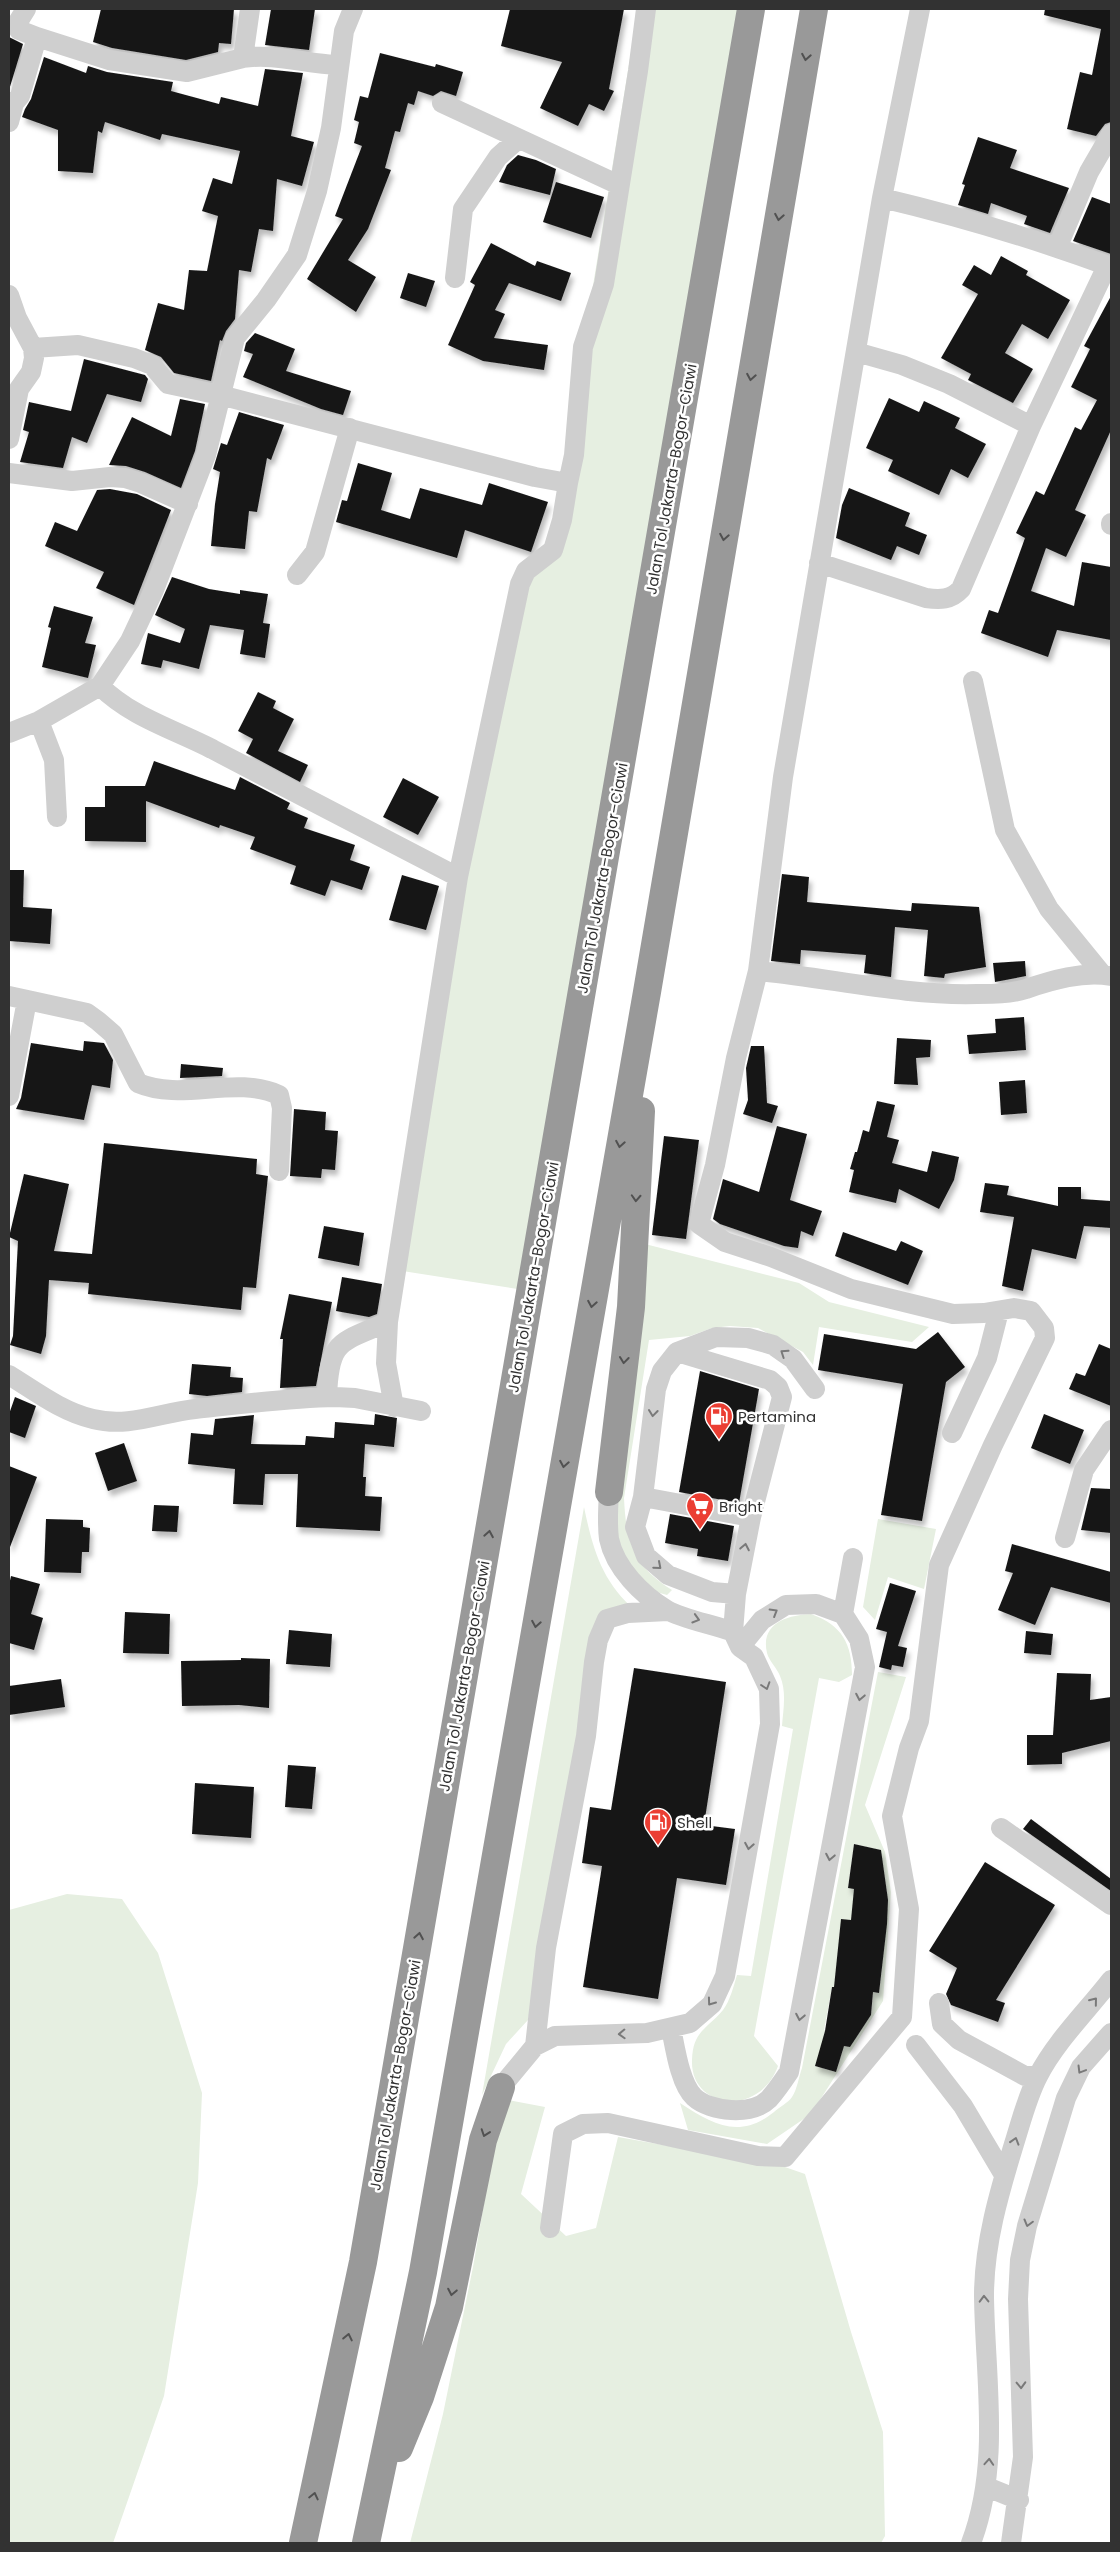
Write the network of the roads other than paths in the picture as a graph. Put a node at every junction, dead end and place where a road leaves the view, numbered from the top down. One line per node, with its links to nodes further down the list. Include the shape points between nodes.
1 (26, 9): 8 (street, via 18,22 18,30)
2 (250, 9): 9 (street)
3 (352, 9): 10 (street)
4 (646, 9): 16 (street)
5 (751, 9): 81 (highway, Jalan Tol Jakarta–Bogor–Ciawi, one-way to 5, via 365,2252)
6 (814, 9): 41 (highway, one-way to 41)
7 (920, 9): 17 (street)
8 (37, 37): 9 (street, via 109,60 187,72); 11 (street, via 20,96)
9 (243, 58): 10 (street, via 259,55)
10 (338, 65): 24 (street, via 331,128 297,255 266,300 237,333)
11 (11, 102): 13 (street)
12 (442, 103): 15 (street)
13 (9, 122)
14 (1111, 134): 18 (street, via 1089,172)
15 (517, 140): 16 (street); 20 (street, via 498,157 463,209)
16 (619, 185): 29 (street, via 604,284 583,347 574,455)
17 (882, 198): 18 (street, via 973,220); 23 (street)
18 (1058, 246): 19 (street)
19 (1109, 266): 25 (street)
20 (455, 278)
21 (9, 295): 22 (street, via 16,318)
22 (33, 348): 24 (street, via 78,345 134,358 152,365 168,384); 27 (street, via 31,372 18,389)
23 (856, 352): 25 (street, via 902,365 949,384); 31 (street)
24 (220, 395): 26 (street); 30 (street, via 206,455)
25 (1031, 426): 31 (street, via 961,589 955,595 937,600 926,598)
26 (350, 428): 29 (street); 32 (street, via 315,552)
27 (9, 439)
28 (9, 473): 30 (street, via 72,481 125,478)
29 (568, 483): 38 (street, via 553,550 526,570 520,584)
30 (188, 504): 34 (street, via 130,641)
31 (819, 563): 39 (street, via 783,776)
32 (297, 575)
33 (973, 681): 40 (street, via 1006,830 1049,910)
34 (100, 686): 35 (street); 38 (street, via 144,717)
35 (39, 721): 36 (street); 37 (street, via 54,760)
36 (9, 733)
37 (57, 817)
38 (458, 878): 46 (street)
39 (758, 971): 40 (street, via 900,990 969,994 1000,994 1045,981); 45 (street, via 699,1224 725,1242 771,1256 851,1289 953,1314)
40 (1106, 975)
41 (646, 992): 55 (highway, one-way to 55, via 631,1307); 80 (highway, one-way to 80, via 423,2272)
42 (18, 998): 43 (street); 44 (street, via 87,1014 98,1021 114,1034 138,1083 152,1089 235,1088 268,1090 279,1095 282,1108)
43 (9, 1096)
44 (279, 1171)
45 (999, 1311): 54 (street, via 987,1358); 77 (street, via 1014,1308 1031,1311 1044,1328 1045,1338 939,1565 919,1721 892,1816 909,1909 902,2017 785,2157 758,2156 608,2123 583,2124 563,2134)
46 (388, 1322): 50 (street, via 341,1344 331,1358); 51 (street, via 386,1362)
47 (677, 1352): 49 (street, one-way to 47, via 793,1359 773,1345 748,1338 716,1337); 56 (street, one-way to 56, via 662,1371 656,1389); 57 (street, via 770,1380 778,1387 782,1397)
48 (9, 1375): 50 (street, via 67,1410 110,1422 158,1417 192,1409)
49 (815, 1390)
50 (327, 1397): 51 (street, via 355,1398)
51 (394, 1407): 52 (street)
52 (421, 1411)
53 (1111, 1430): 58 (street, via 1084,1470)
54 (952, 1433)
55 (609, 1492): 60 (street, via 610,1541 626,1574)
56 (643, 1497): 57 (street); 61 (street, one-way to 61, via 635,1528 646,1556 668,1575)
57 (751, 1517): 62 (street, one-way to 57)
58 (1065, 1538)
59 (853, 1558): 64 (street)
60 (640, 1590): 61 (street); 63 (street)
61 (712, 1592): 62 (street)
62 (736, 1594): 65 (street)
63 (668, 1611): 65 (street, one-way to 65); 73 (street, via 628,1613 608,1619 598,1640 586,1736 546,1948)
64 (843, 1614): 65 (street, one-way to 64, via 786,1605 816,1604); 70 (street, one-way to 70, via 859,1639 865,1667 789,2072 767,2101 745,2110 720,2110 694,2097 684,2082)
65 (737, 1639): 70 (street, one-way to 70, via 754,1657 769,1689 770,1724 725,1976 712,2004 690,2023)
66 (1001, 1828): 67 (street)
67 (1111, 1905)
68 (1111, 1980): 74 (street, one-way to 68)
69 (939, 2004): 74 (street, via 942,2024 959,2040 1025,2076)
70 (671, 2028): 73 (street, one-way to 73, via 646,2033 555,2036)
71 (1111, 2033): 79 (street, one-way to 79, via 1081,2067 1066,2098 1027,2226 1020,2260 1018,2299 1023,2456)
72 (916, 2045): 76 (street, via 963,2106)
73 (535, 2046): 75 (street)
74 (1038, 2076): 76 (street, one-way to 74)
75 (501, 2087): 80 (highway, one-way to 80, via 482,2140 449,2307 420,2397)
76 (1004, 2175): 78 (street, one-way to 76, via 985,2254)
77 (550, 2228)
78 (987, 2487): 79 (street); 83 (street)
79 (1019, 2500): 84 (street)
80 (375, 2507): 82 (highway)
81 (303, 2543)
82 (366, 2543)
83 (971, 2543)
84 (1011, 2543)

